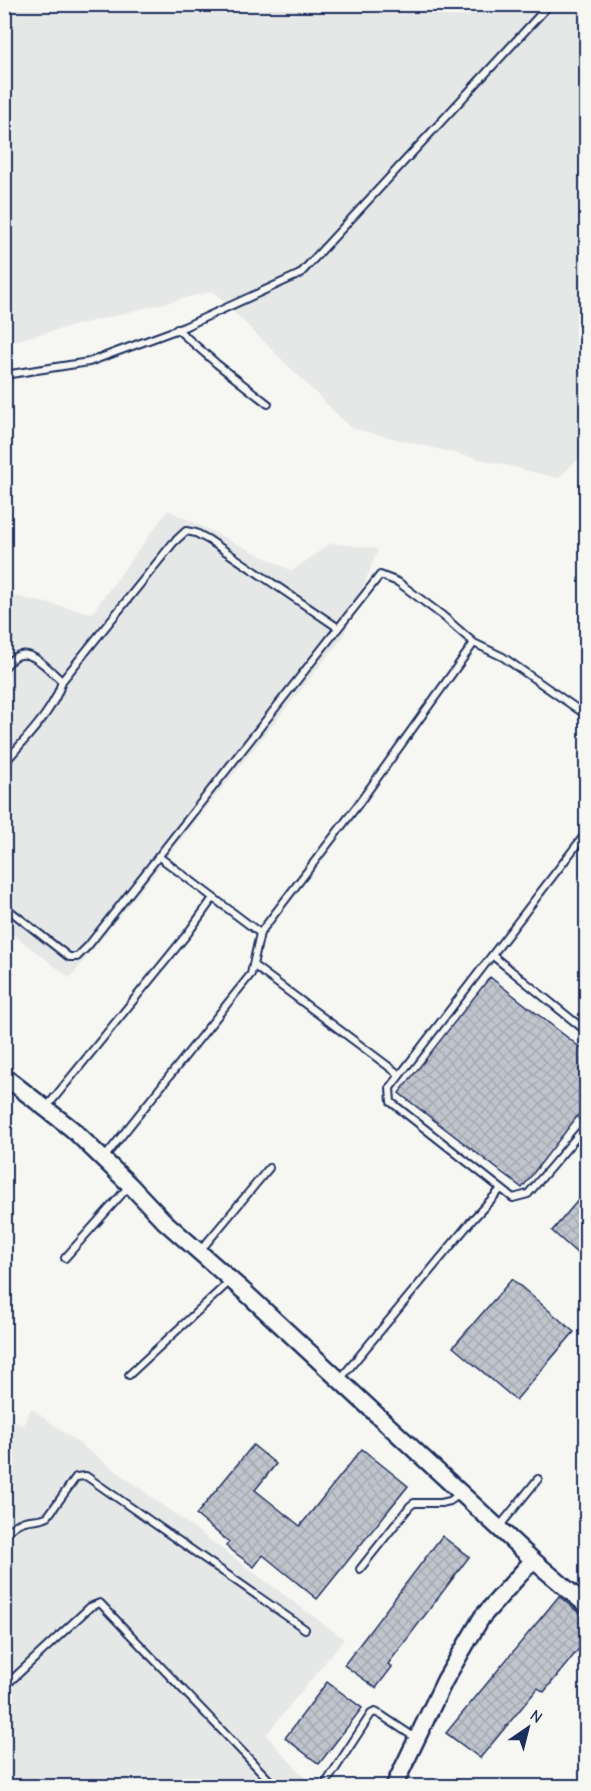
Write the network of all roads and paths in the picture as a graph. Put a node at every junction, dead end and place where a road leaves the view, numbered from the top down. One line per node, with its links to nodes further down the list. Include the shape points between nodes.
1 (550, 4): 2 (lane, via 300,274)
2 (177, 329): 3 (lane, via 89,362); 4 (lane)
3 (4, 375)
4 (268, 404)
5 (337, 627): 6 (lane, via 380,575 398,582); 8 (lane, via 209,540 186,531); 12 (lane)
6 (474, 643): 9 (lane, via 504,657); 15 (lane)
7 (4, 668): 8 (lane, via 14,657 32,656)
8 (62, 681): 10 (lane, via 42,717)
9 (586, 715)
10 (4, 764)
11 (586, 833): 16 (lane)
12 (158, 856): 13 (lane); 14 (lane, via 77,957 69,957)
13 (213, 898): 15 (lane); 21 (lane)
14 (4, 906)
15 (260, 933): 17 (lane)
16 (493, 956): 18 (lane); 19 (lane)
17 (253, 965): 19 (lane); 23 (lane, via 251,974)
18 (586, 1031)
19 (400, 1075): 26 (lane, via 390,1088 391,1102)
20 (4, 1076): 21 (street)
21 (46, 1108): 23 (street)
22 (586, 1126): 26 (lane, via 528,1194 513,1198)
23 (103, 1159): 25 (street)
24 (269, 1168): 27 (lane)
25 (130, 1185): 27 (street); 28 (lane)
26 (501, 1189): 31 (lane)
27 (199, 1252): 29 (street)
28 (65, 1258)
29 (231, 1280): 30 (lane); 31 (street)
30 (129, 1375)
31 (339, 1380): 33 (street)
32 (538, 1479): 34 (lane)
33 (460, 1494): 34 (street); 37 (lane, via 450,1501 410,1506)
34 (498, 1528): 36 (street)
35 (4, 1535): 39 (lane, via 18,1523 48,1516 76,1477 86,1476)
36 (532, 1560): 38 (street); 41 (street, via 482,1617 445,1680)
37 (360, 1569)
38 (586, 1605)
39 (305, 1629)
40 (4, 1687): 42 (lane, via 90,1607 100,1604)
41 (417, 1739): 43 (lane, via 381,1715 371,1714); 44 (street)
42 (275, 1786)
43 (324, 1786)
44 (394, 1786)

